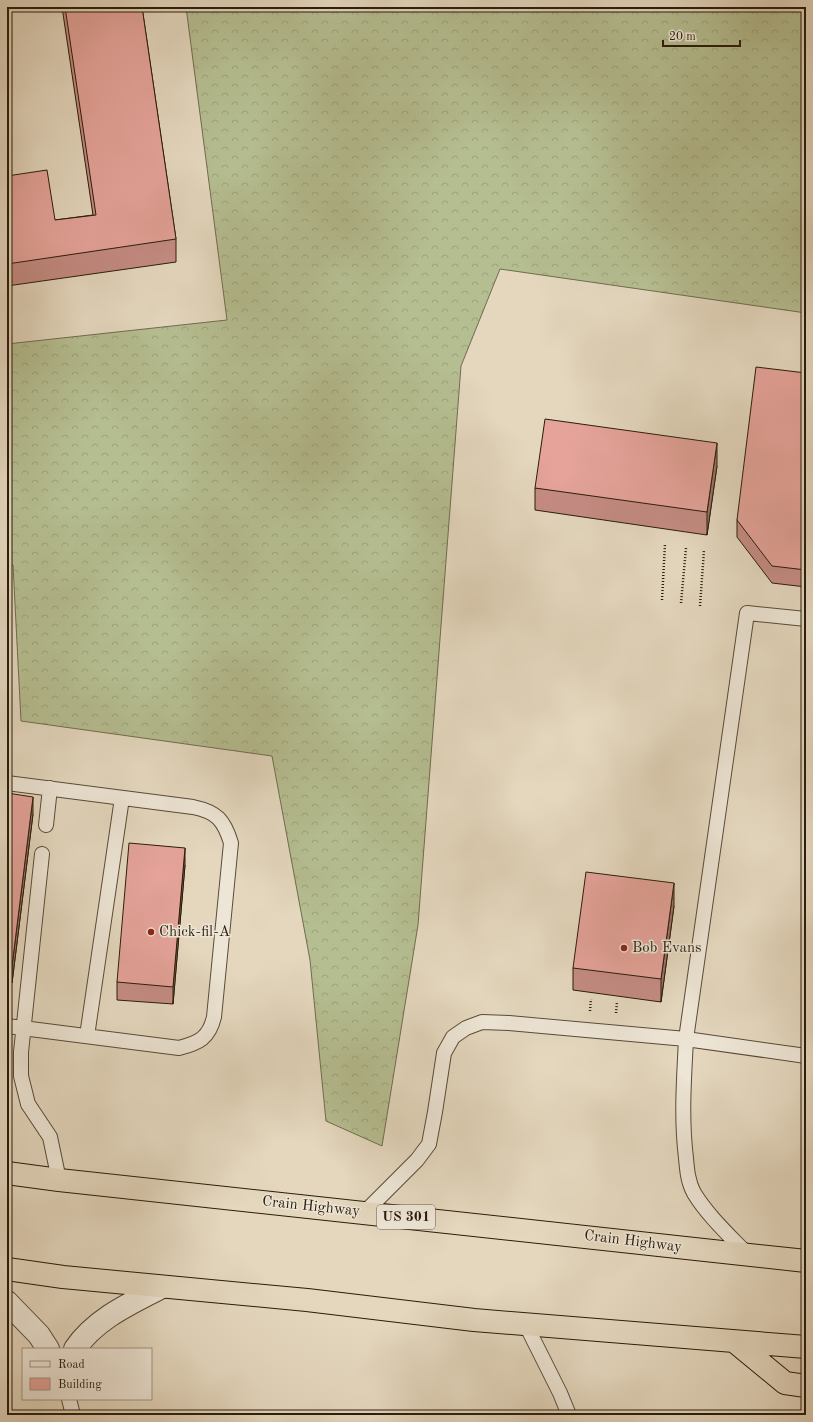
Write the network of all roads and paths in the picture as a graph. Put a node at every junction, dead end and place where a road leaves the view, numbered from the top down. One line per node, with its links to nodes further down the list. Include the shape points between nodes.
1 (665, 544): 4 (path)
2 (686, 548): 5 (path)
3 (704, 550): 6 (path)
4 (662, 600)
5 (681, 603)
6 (700, 606)
7 (806, 619): 16 (lane, via 747,613)
8 (7, 783): 9 (lane)
9 (50, 788): 10 (lane); 11 (lane)
10 (122, 798): 15 (lane); 15 (lane, via 206,810 216,816 228,832 231,843 214,1017 206,1035 198,1042 179,1048)
11 (46, 825)
12 (42, 854): 14 (lane)
13 (7, 1026): 14 (lane)
14 (24, 1028): 15 (lane); 19 (lane, via 21,1076 28,1104 50,1137)
15 (87, 1036)
16 (686, 1039): 17 (lane); 20 (lane, via 509,1023 482,1022 466,1028 453,1037 444,1054 429,1144 417,1160); 21 (lane, via 683,1094 684,1144 688,1176 694,1192 705,1208)
17 (806, 1056)
18 (7, 1173): 19 (highway, Crain Highway / US 301)
19 (59, 1180): 20 (highway, Crain Highway / US 301)
20 (364, 1212): 21 (highway, Crain Highway / US 301)
21 (748, 1255): 22 (highway, Crain Highway / US 301)
22 (806, 1261)
23 (7, 1269): 24 (highway)
24 (162, 1286): 26 (highway, via 474,1320); 30 (street, via 116,1311 82,1339)
25 (7, 1302): 29 (street)
26 (525, 1323): 27 (highway); 34 (lane)
27 (734, 1341): 28 (highway); 31 (highway, via 785,1383)
28 (806, 1347)
29 (47, 1348)
30 (76, 1348)
31 (806, 1386)
32 (69, 1400): 33 (lane)
33 (73, 1415)
34 (569, 1415)

